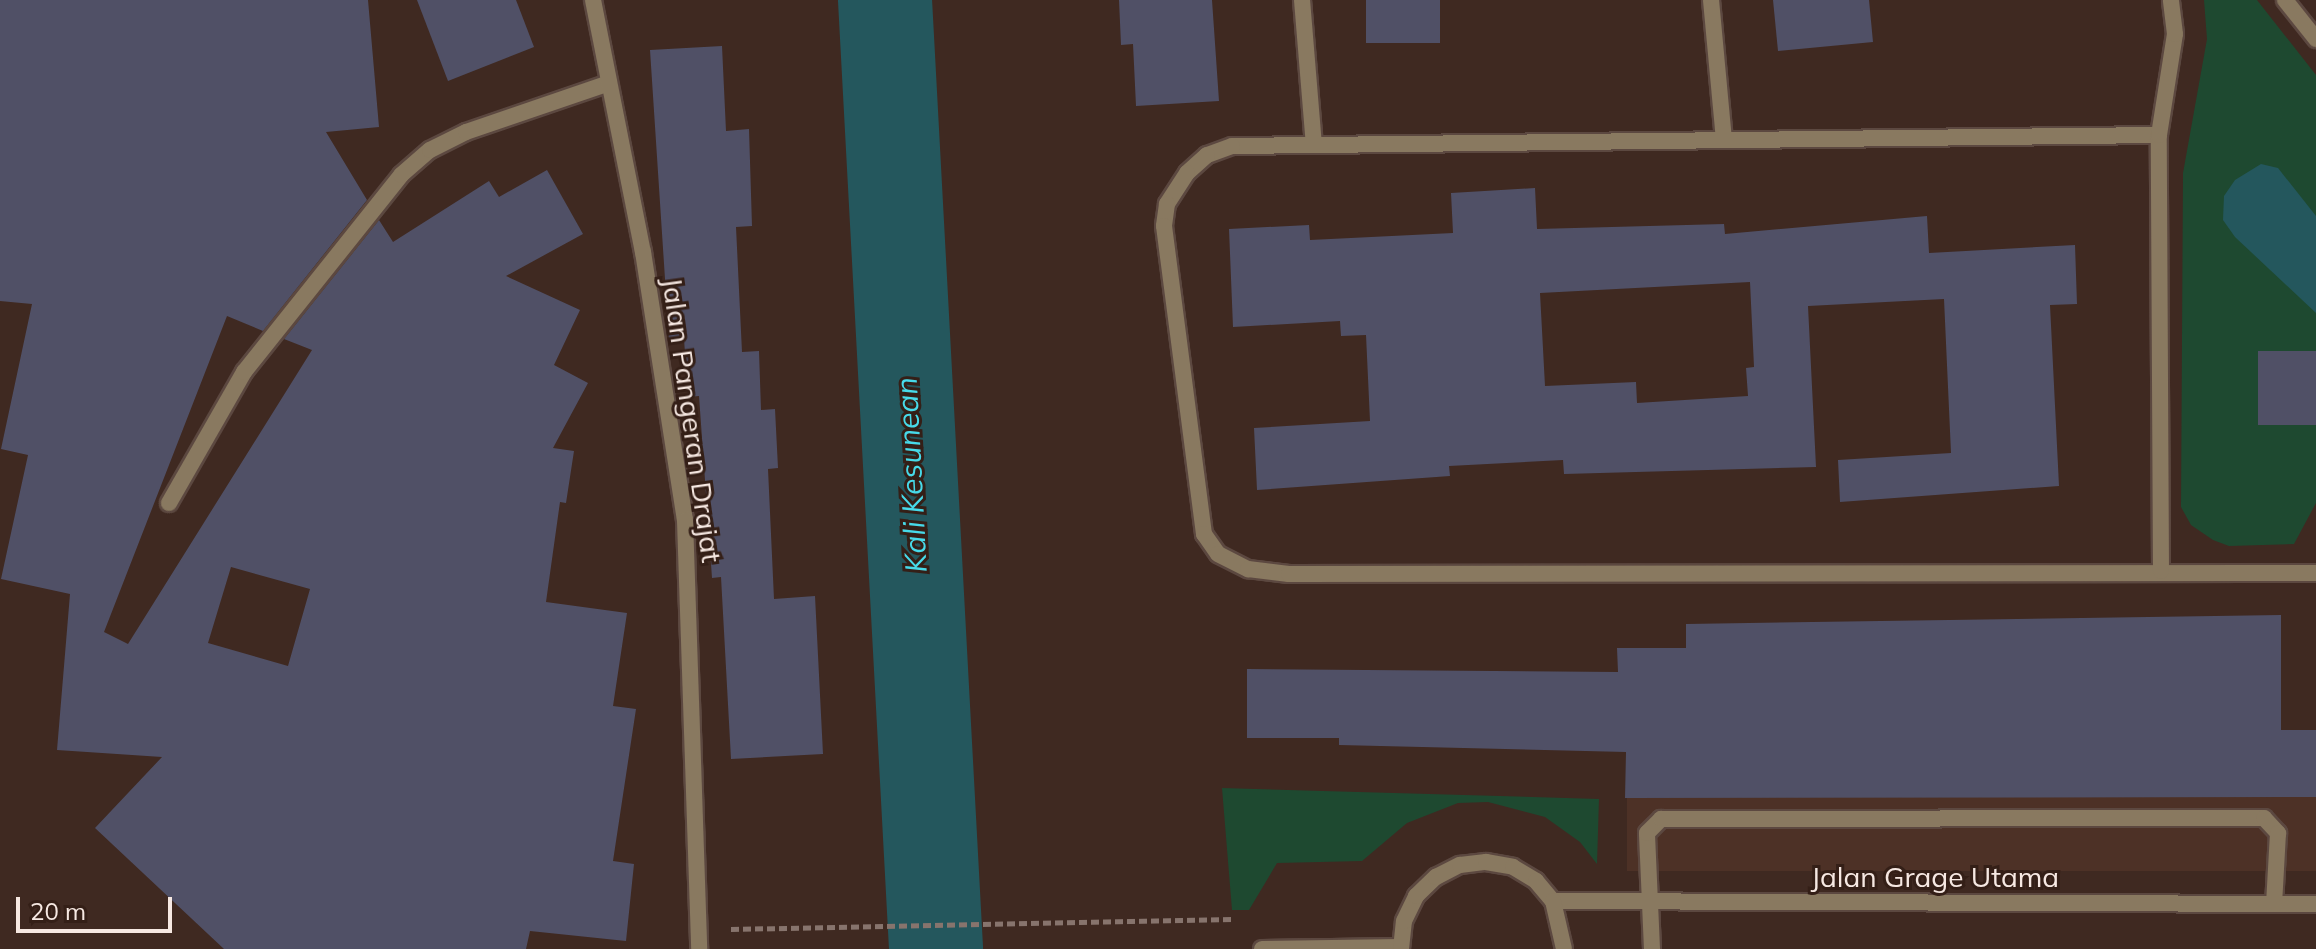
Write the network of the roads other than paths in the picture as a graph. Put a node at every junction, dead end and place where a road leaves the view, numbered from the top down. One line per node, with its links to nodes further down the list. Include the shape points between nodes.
1 (593, 0): 7 (street, Jalan Pangeran Drajat)
2 (1302, 0): 10 (street)
3 (1711, 0): 9 (street)
4 (2171, 0): 8 (street, via 2175,34)
5 (2285, 0): 6 (street)
6 (2316, 39)
7 (606, 84): 11 (street, via 466,132 430,150 401,175 244,372); 19 (street, Jalan Pangeran Drajat, via 643,252 685,520)
8 (2159, 135): 9 (street); 12 (street)
9 (1724, 139): 10 (street)
10 (1314, 145): 12 (street, via 1232,146 1207,155 1187,173 1167,204 1164,226 1199,512 1204,534 1218,554 1248,569 1289,574)
11 (169, 503)
12 (2161, 571): 13 (street)
13 (2316, 573)
14 (1553, 901): 15 (street, Jalan Grage Utama); 18 (street, via 1536,881 1513,867 1460,865 1436,877 1416,896); 21 (street)
15 (1651, 902): 16 (street, Jalan Grage Utama); 16 (street, via 1647,833 1661,819 2264,818 2278,833); 22 (street)
16 (2274, 904): 17 (street, Jalan Grage Utama)
17 (2316, 904)
18 (1400, 948): 20 (street)
19 (699, 949)
20 (1262, 949)
21 (1564, 949)
22 (1652, 949)

